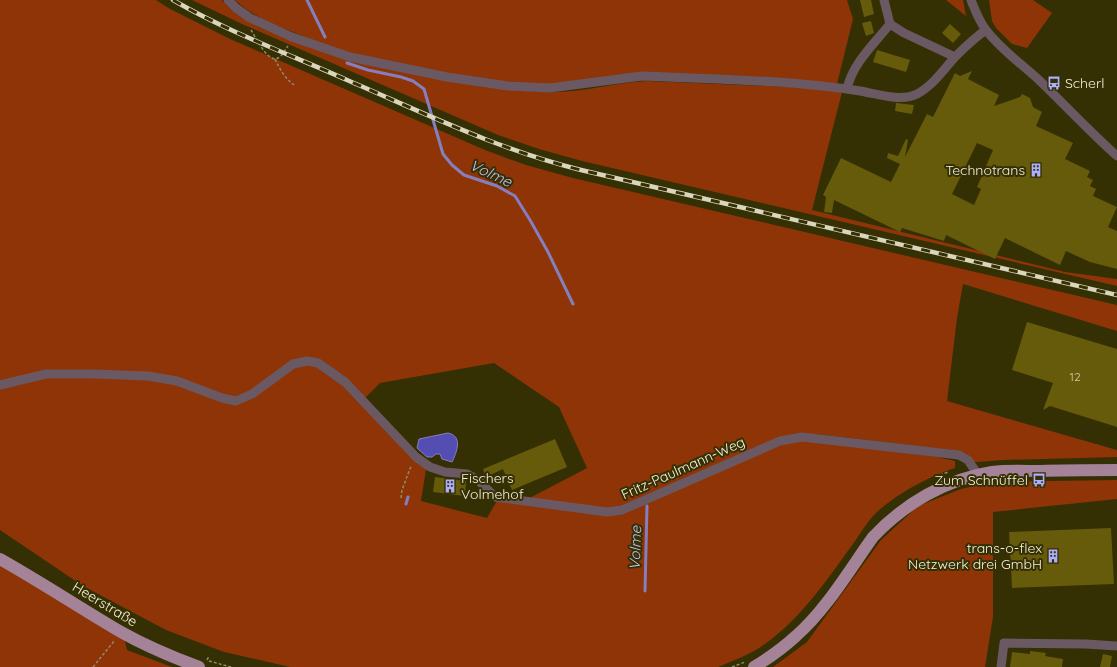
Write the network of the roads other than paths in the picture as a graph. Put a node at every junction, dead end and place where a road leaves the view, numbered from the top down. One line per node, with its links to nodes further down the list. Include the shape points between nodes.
1 (228, 0): 9 (street, via 250,18 292,37 350,57 447,77 508,86 550,88 642,76 792,83)
2 (884, 0): 6 (street)
3 (971, 0): 5 (street)
4 (979, 0): 5 (street)
5 (979, 18): 7 (street)
6 (890, 24): 8 (street); 9 (street, via 857,66 849,79)
7 (986, 30): 8 (street, via 967,44); 10 (street)
8 (956, 57): 9 (street, via 933,82 908,97)
9 (847, 89)
10 (1117, 156)
11 (0, 385): 13 (street, Fritz-Paulmann-Weg, via 46,374 148,376 177,381 222,398 236,400 252,394 293,364 307,361 318,363 345,382 416,457 430,467 445,472 467,474 478,480 495,497 607,512 622,510 780,441 802,437 959,455 968,460)
12 (1117, 470): 13 (main road, via 1016,471)
13 (978, 475): 17 (main road, via 932,492 896,515 873,537 818,613 797,636)
14 (0, 559): 16 (main road, Heerstraße, via 121,632 167,654)
15 (1117, 646): 18 (street, via 1004,643)
16 (200, 663)
17 (754, 667)
18 (1001, 667)

